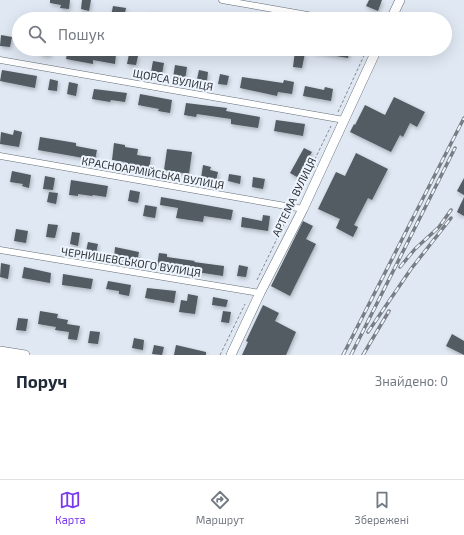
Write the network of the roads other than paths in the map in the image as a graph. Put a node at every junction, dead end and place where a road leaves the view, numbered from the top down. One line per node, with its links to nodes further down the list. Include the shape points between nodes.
1 (222, 0): 3 (street)
2 (400, 0): 4 (main road)
3 (290, 12)
4 (394, 12)
5 (374, 56): 7 (main road, АРТЕМА ВУЛИЦЯ)
6 (0, 60): 7 (street, ЩОРСА ВУЛИЦЯ)
7 (344, 120): 9 (main road, АРТЕМА ВУЛИЦЯ)
8 (0, 156): 9 (street, КРАСНОАРМІЙСЬКА ВУЛИЦЯ)
9 (303, 209): 11 (main road, АРТЕМА ВУЛИЦЯ)
10 (0, 250): 11 (street, ЧЕРНИШЕВСЬКОГО ВУЛИЦЯ)
11 (260, 293): 14 (main road, АРТЕМА ВУЛИЦЯ)
12 (0, 351): 13 (main road)
13 (25, 355)
14 (230, 355)

